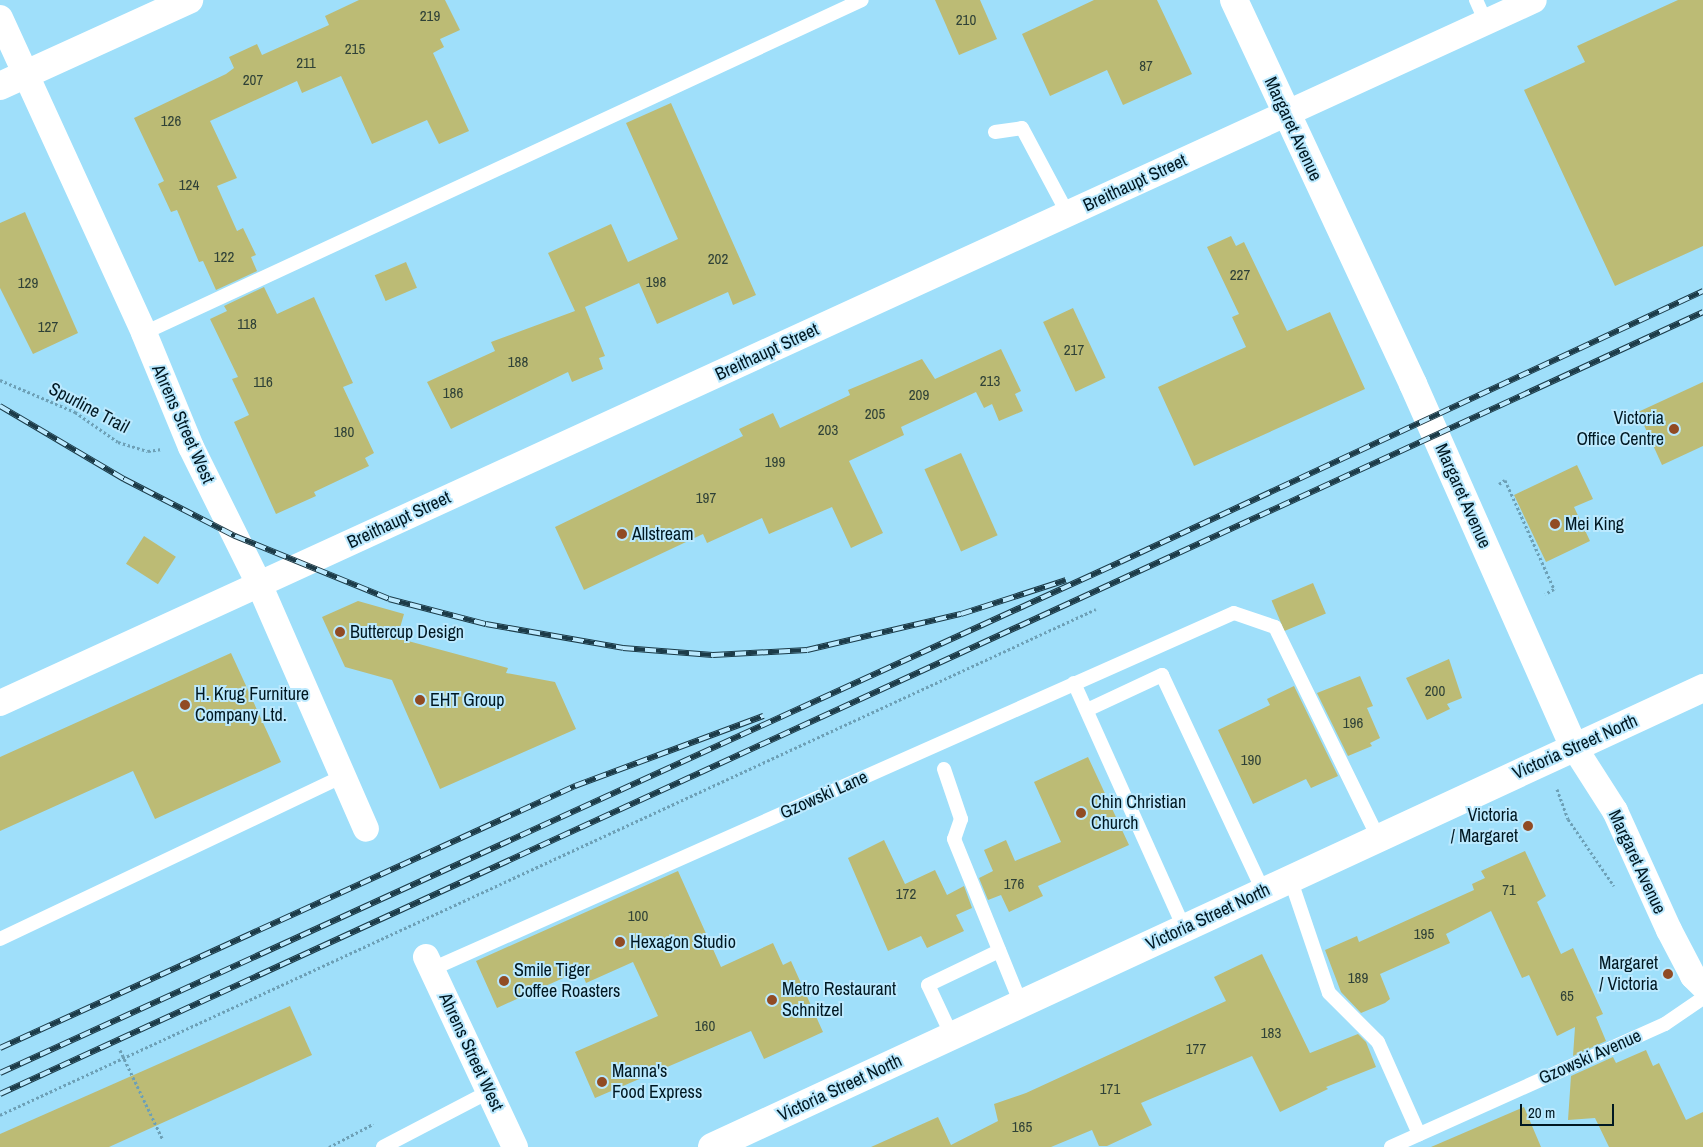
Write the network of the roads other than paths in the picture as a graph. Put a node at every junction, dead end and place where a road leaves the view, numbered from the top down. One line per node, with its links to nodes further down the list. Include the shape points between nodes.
1 (189, 0): 7 (main road)
2 (862, 0): 12 (lane)
3 (1234, 0): 9 (main road, Margaret Avenue)
4 (1534, 0): 5 (street, Breithaupt Street)
5 (1481, 11): 9 (street, Breithaupt Street)
6 (0, 18): 7 (street, Ahrens Street West)
7 (25, 75): 8 (main road); 12 (street, Ahrens Street West)
8 (0, 86)
9 (1286, 114): 11 (street, Breithaupt Street); 18 (main road, Margaret Avenue, via 1413,384)
10 (995, 132): 11 (lane, via 1022,128)
11 (1068, 214): 13 (street, Breithaupt Street)
12 (144, 333): 13 (street, Ahrens Street West, via 192,447)
13 (258, 584): 16 (street, Breithaupt Street); 20 (street, Ahrens Street West)
14 (1074, 683): 17 (lane); 22 (lane, Gzowski Lane, via 1234,613 1275,627); 28 (lane, Gzowski Lane)
15 (1703, 688): 18 (main road, Victoria Street North)
16 (0, 703)
17 (1087, 710): 24 (lane, via 1162,675); 25 (lane)
18 (1574, 747): 22 (main road, Victoria Street North); 29 (street, Margaret Avenue, via 1615,811 1669,930 1693,976)
19 (944, 769): 27 (lane, via 961,819 954,839)
20 (343, 776): 21 (street, Ahrens Street West); 26 (lane)
21 (366, 829)
22 (1378, 837): 23 (main road, Victoria Street North)
23 (1290, 878): 24 (main road, Victoria Street North); 34 (lane, via 1329,993 1378,1042)
24 (1263, 891): 25 (main road, Victoria Street North)
25 (1184, 928): 31 (main road, Victoria Street North)
26 (0, 939)
27 (999, 951): 31 (lane); 32 (lane, via 928,984)
28 (429, 963): 33 (street, Ahrens Street West)
29 (1703, 986)
30 (1703, 998): 34 (lane, Gzowski Avenue, via 1665,1024)
31 (1021, 1004): 32 (main road, Victoria Street North)
32 (952, 1036): 37 (main road, Victoria Street North)
33 (490, 1091): 35 (lane); 36 (street, Ahrens Street West)
34 (1419, 1134): 38 (lane, Gzowski Avenue)
35 (383, 1147)
36 (515, 1147)
37 (712, 1147)
38 (1391, 1147)

